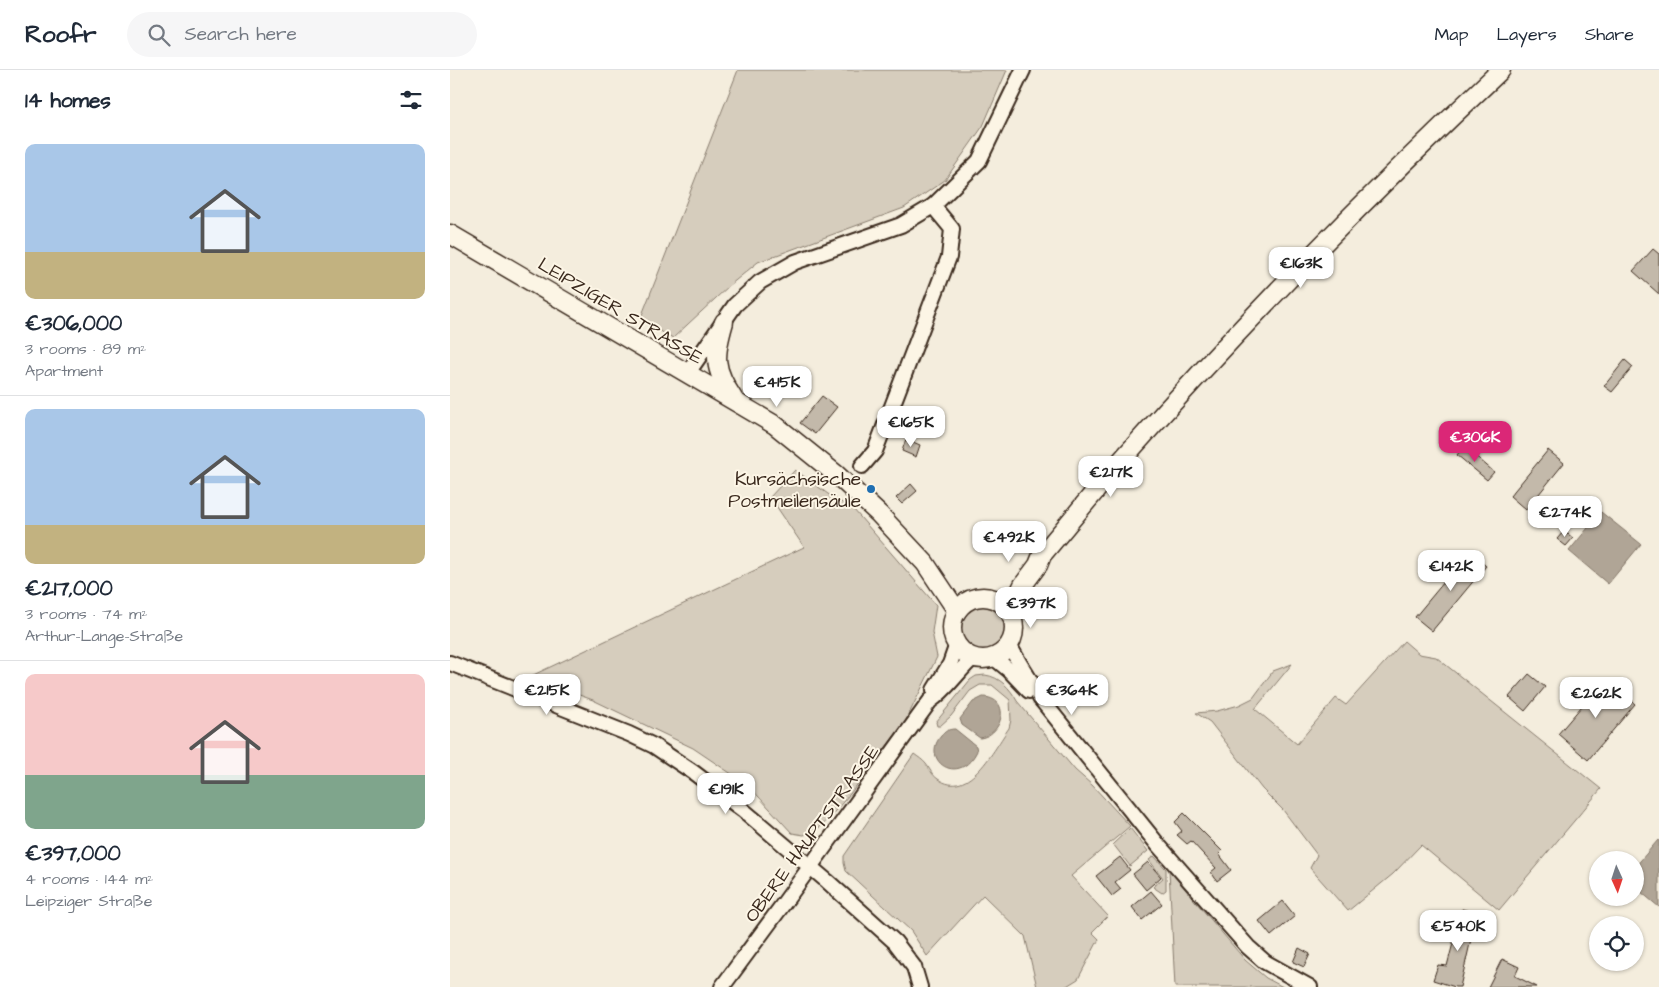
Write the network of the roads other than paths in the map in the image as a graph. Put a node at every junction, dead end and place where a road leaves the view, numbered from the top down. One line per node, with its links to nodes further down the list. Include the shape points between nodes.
1 (1023, 70): 3 (street, via 979,161)
2 (1501, 70): 9 (main road, via 1349,216 1237,332 1125,455)
3 (933, 206): 5 (street, via 901,225 795,262 760,282 735,305); 8 (street, via 952,229 949,257 875,451)
4 (450, 234): 6 (main road, LEIPZIGER STRASSE)
5 (724, 322): 6 (street); 7 (main road, via 716,360 719,373)
6 (686, 374): 7 (main road, LEIPZIGER STRASSE)
7 (735, 401): 10 (main road, LEIPZIGER STRASSE, via 775,426 830,470 879,514)
8 (862, 466)
9 (1042, 556): 11 (main road, via 1033,560); 14 (main road)
10 (924, 563): 12 (main road, LEIPZIGER STRASSE, via 937,570); 13 (main road, LEIPZIGER STRASSE)
11 (994, 599): 12 (main road, via 979,597); 14 (main road)
12 (970, 600): 13 (main road)
13 (957, 611): 15 (main road, via 952,629)
14 (1010, 612): 16 (main road, via 1014,629)
15 (957, 644): 17 (main road); 21 (street, OBERE HAUPTSTRASSE)
16 (1010, 644): 18 (main road); 20 (street)
17 (974, 657): 18 (main road); 21 (street, OBERE HAUPTSTRASSE)
18 (993, 657): 20 (street)
19 (450, 663): 22 (street, via 654,746 693,772)
20 (1040, 698): 25 (street, via 1166,855 1248,947 1265,962)
21 (930, 701): 22 (street, OBERE HAUPTSTRASSE)
22 (811, 867): 23 (street, OBERE HAUPTSTRASSE); 24 (street, via 895,942 914,967)
23 (722, 987)
24 (920, 987)
25 (1310, 987)

